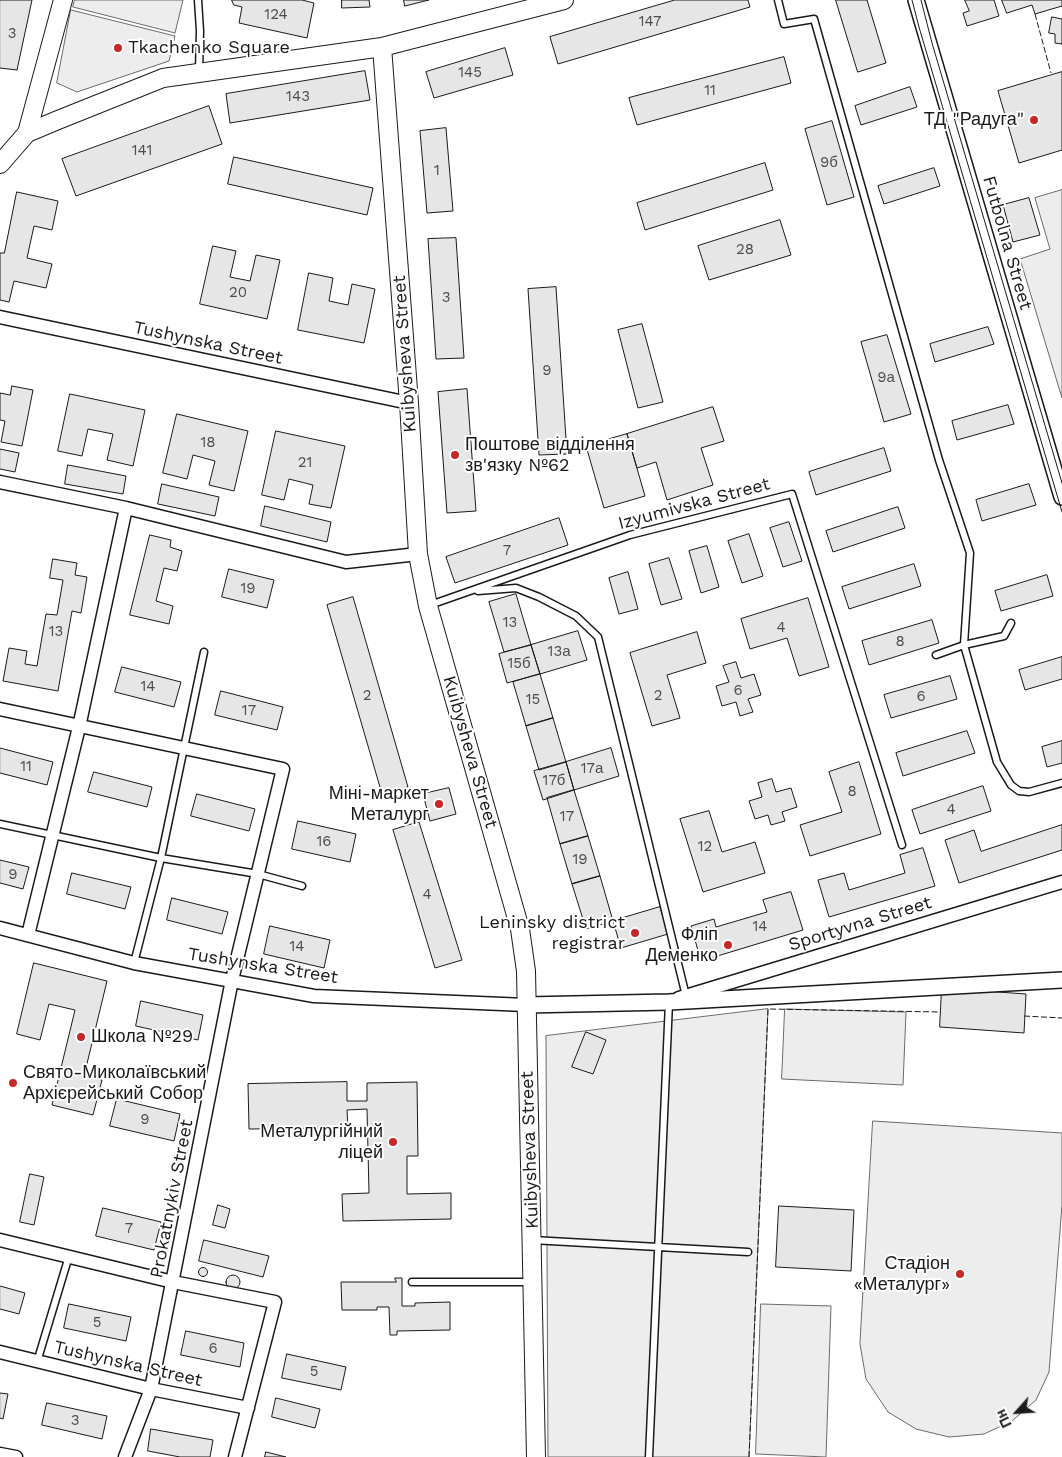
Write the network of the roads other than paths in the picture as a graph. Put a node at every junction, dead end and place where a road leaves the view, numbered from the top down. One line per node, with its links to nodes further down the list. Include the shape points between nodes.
1 (63, 0): 8 (main road)
2 (198, 0): 7 (lane)
3 (564, 0): 6 (main road)
4 (778, 0): 19 (lane, via 784,24 814,19 936,451 970,553)
5 (916, 0): 13 (street, Futbolna Street)
6 (382, 48): 7 (main road); 11 (main road, Kuibysheva Street)
7 (199, 74): 8 (main road, via 163,78)
8 (27, 134): 9 (main road)
9 (0, 164)
10 (0, 317): 11 (street, Tushynska Street)
11 (409, 403): 15 (main road, Kuibysheva Street)
12 (0, 482): 14 (street)
13 (1062, 497)
14 (126, 508): 15 (street, via 346,562); 23 (street)
15 (418, 554): 17 (main road, Kuibysheva Street)
16 (467, 592): 17 (lane, Izyumivska Street); 28 (lane, Izyumivska Street, via 630,535 792,494); 38 (lane, via 516,588 576,616 598,637)
17 (428, 606): 40 (main road, Kuibysheva Street, via 520,929 526,971)
18 (1011, 623): 19 (lane, via 1004,636)
19 (964, 645): 21 (lane); 25 (lane, via 997,762 1011,785 1019,791 1029,792)
20 (204, 652): 24 (lane)
21 (936, 655)
22 (0, 709): 23 (street)
23 (80, 727): 24 (street); 27 (street)
24 (184, 749): 29 (lane); 30 (street, Prokatnykiv Street, via 283,769)
25 (1062, 783)
26 (0, 824): 27 (lane)
27 (54, 835): 29 (lane); 34 (street)
28 (902, 845)
29 (161, 858): 30 (lane); 35 (lane)
30 (258, 874): 32 (lane); 36 (street, Prokatnykiv Street)
31 (1062, 882): 38 (street, Sportyvna Street)
32 (302, 886)
33 (0, 928): 34 (street, Tushynska Street)
34 (28, 936): 35 (street, Tushynska Street)
35 (134, 962): 36 (street, Tushynska Street)
36 (232, 980): 40 (street, Tushynska Street, via 314,996); 46 (street, Prokatnykiv Street)
37 (1062, 980): 39 (street, Sportyvna Street)
38 (686, 996): 39 (street, Sportyvna Street)
39 (668, 1002): 40 (street, Sportyvna Street); 43 (lane)
40 (526, 1005): 42 (main road, Kuibysheva Street)
41 (0, 1240): 45 (street)
42 (532, 1240): 43 (lane); 48 (main road, Kuibysheva Street)
43 (657, 1247): 44 (lane); 58 (lane)
44 (748, 1252)
45 (70, 1256): 46 (street); 50 (lane)
46 (173, 1282): 51 (street, Prokatnykiv Street); 52 (street, via 275,1302)
47 (412, 1282): 48 (lane)
48 (533, 1282): 57 (main road, Kuibysheva Street)
49 (0, 1352): 50 (street, Tushynska Street)
50 (37, 1362): 51 (street, Tushynska Street)
51 (151, 1389): 52 (street, Tushynska Street); 55 (street, Prokatnykiv Street)
52 (248, 1408): 56 (street)
53 (0, 1454): 54 (street)
54 (16, 1457)
55 (125, 1457)
56 (235, 1457)
57 (536, 1457)
58 (648, 1457)

